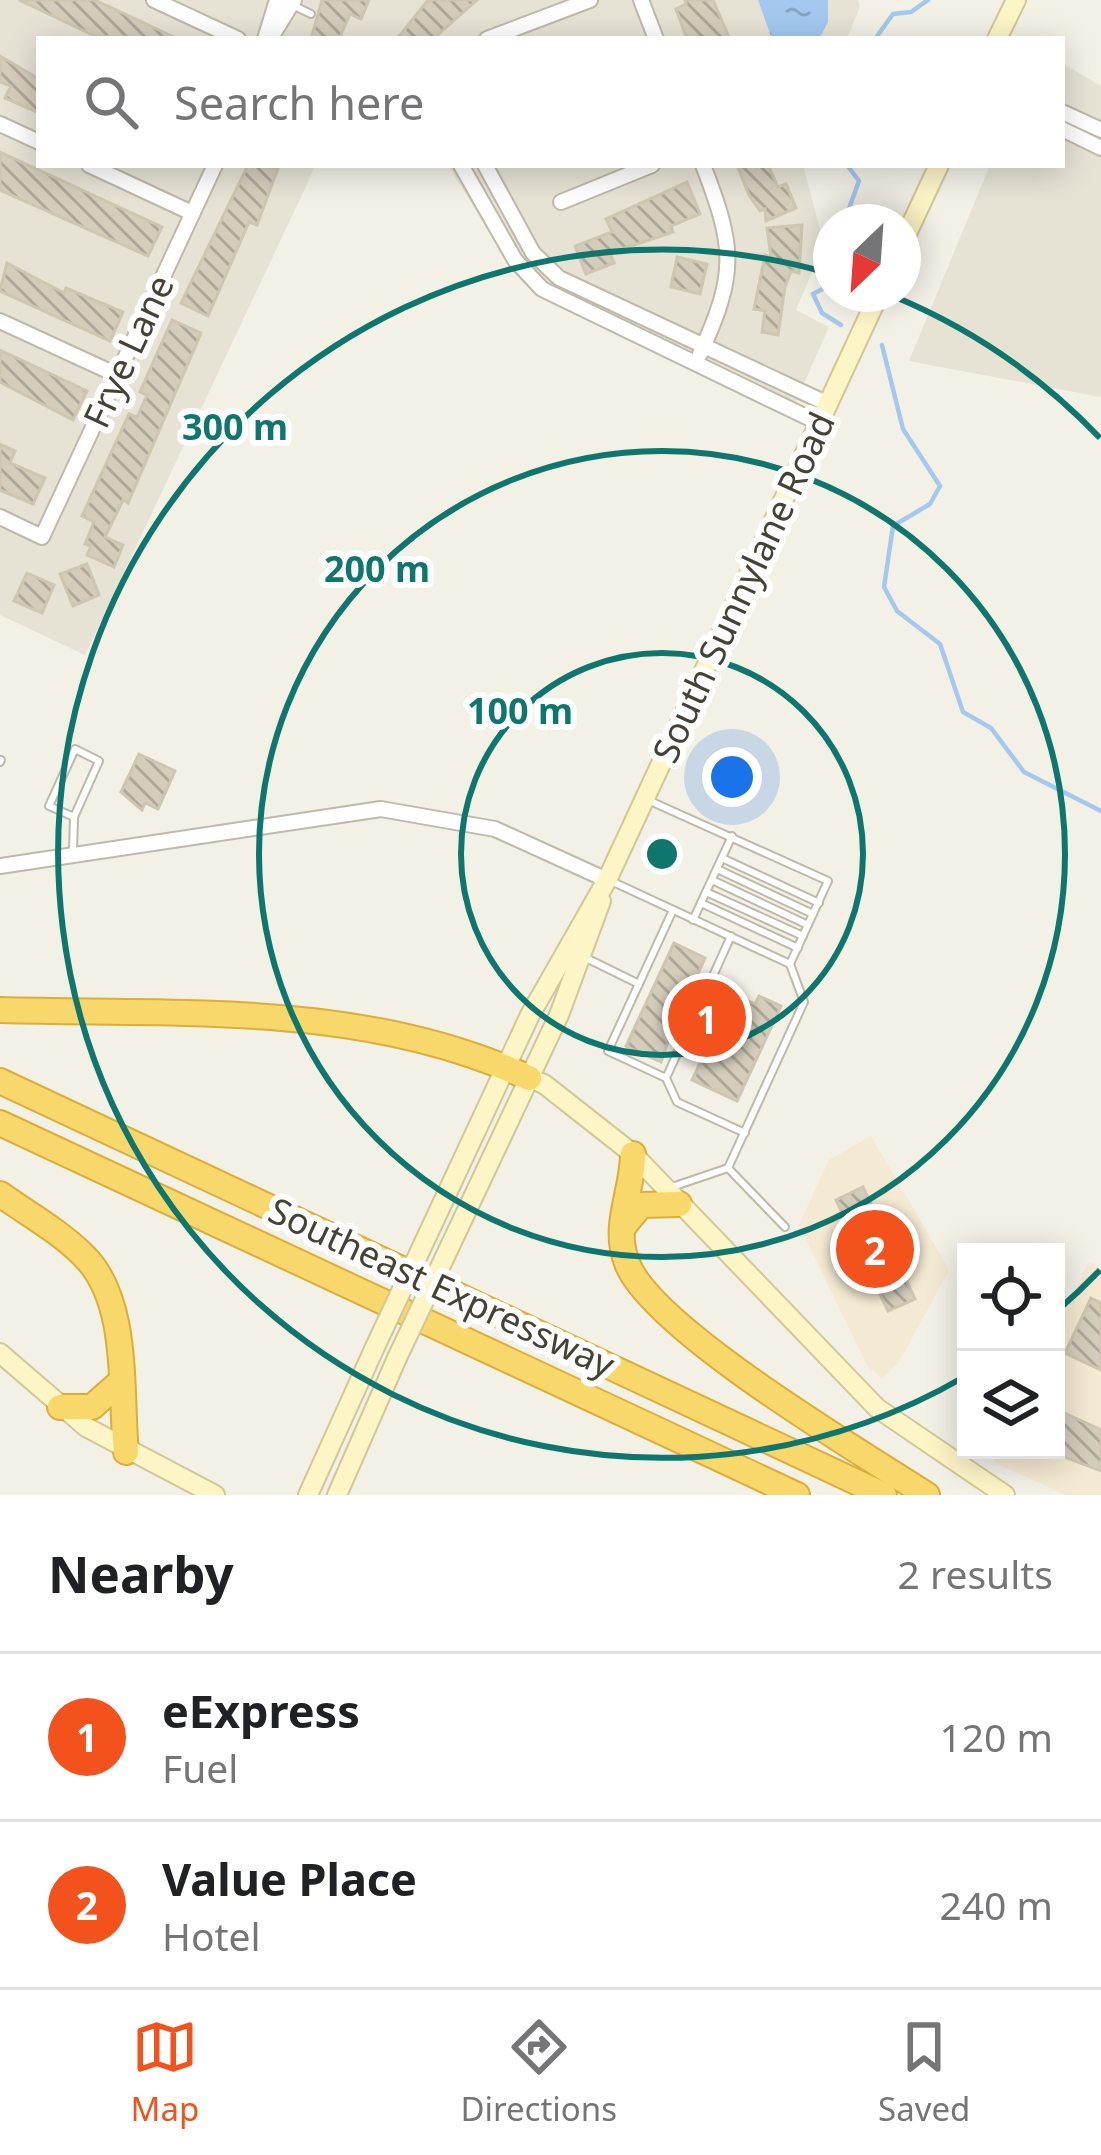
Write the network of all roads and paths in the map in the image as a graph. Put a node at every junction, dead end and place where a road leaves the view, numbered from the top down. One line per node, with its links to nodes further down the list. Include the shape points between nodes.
1 (154, 0): 7 (street)
2 (590, 0): 9 (street)
3 (641, 0): 10 (street)
4 (1016, 0): 11 (main road)
5 (286, 1): 6 (lane); 8 (street)
6 (311, 14)
7 (232, 36)
8 (268, 36)
9 (495, 36)
10 (655, 36)
11 (999, 36)
12 (1065, 114): 15 (street)
13 (0, 124): 16 (street)
14 (1065, 130): 15 (street)
15 (1098, 137)
16 (36, 141)
17 (94, 168): 27 (street)
18 (214, 168): 27 (street, Frye Lane)
19 (463, 168): 28 (street)
20 (487, 168): 26 (street)
21 (645, 168): 24 (street)
22 (704, 168): 33 (street, via 731,267)
23 (938, 168): 25 (main road)
24 (561, 202)
25 (921, 204)
26 (508, 208): 28 (lane); 29 (street, via 545,267)
27 (192, 213): 35 (street, Frye Lane)
28 (491, 216): 30 (street, via 529,277)
29 (591, 294): 30 (lane); 33 (street)
30 (583, 312): 34 (street)
31 (871, 312): 36 (main road, South Sunnylane Road)
32 (0, 321): 35 (street)
33 (703, 347): 34 (street); 36 (street)
34 (695, 364): 37 (street)
35 (117, 375): 38 (street, Frye Lane, via 42,537)
36 (828, 404): 37 (main road, South Sunnylane Road)
37 (819, 423): 39 (main road, South Sunnylane Road)
38 (0, 518)
39 (645, 799): 41 (lane); 46 (main road, South Sunnylane Road)
40 (74, 817): 40 (lane, via 99,761 75,749 49,806); 42 (lane)
41 (732, 836): 43 (lane); 50 (lane, via 828,881)
42 (73, 854): 44 (street); 46 (street, via 381,809 495,830)
43 (722, 858): 45 (lane); 50 (lane)
44 (0, 866)
45 (717, 869): 47 (lane); 52 (lane)
46 (608, 880): 51 (lane); 58 (main road, South Sunnylane Road); 64 (main road, South Sunnylane Road, via 566,946)
47 (712, 880): 48 (lane); 54 (lane)
48 (706, 892): 49 (lane); 55 (lane)
49 (701, 903): 53 (lane); 57 (lane)
50 (819, 903): 52 (lane)
51 (673, 910): 53 (lane); 60 (lane)
52 (814, 914): 54 (lane)
53 (693, 920): 56 (lane)
54 (808, 925): 55 (lane)
55 (803, 936): 57 (lane)
56 (730, 937): 59 (lane); 61 (lane)
57 (798, 948): 59 (lane)
58 (584, 957): 60 (lane); 64 (main road, South Sunnylane Road)
59 (790, 964): 68 (lane, via 804,1002)
60 (639, 984): 65 (lane, via 608,1051)
61 (703, 998)
62 (0, 1010): 64 (highway, via 348,1023 433,1041)
63 (686, 1034): 65 (lane)
64 (518, 1073): 69 (main road, via 544,1084); 80 (main road, South Sunnylane Road, bridge, via 428,1234); 81 (main road, South Sunnylane Road, bridge)
65 (666, 1078): 68 (lane, via 677,1102)
66 (0, 1081): 83 (highway, Southeast Expressway)
67 (0, 1123): 82 (highway, Southeast Expressway)
68 (745, 1133): 70 (lane)
69 (632, 1154): 72 (main road); 74 (highway)
70 (728, 1168): 72 (lane); 73 (lane)
71 (0, 1195): 76 (highway, via 100,1275 113,1313)
72 (672, 1196): 74 (highway, via 636,1207); 85 (main road, via 877,1408)
73 (785, 1227)
74 (620, 1234): 84 (highway, via 627,1265 656,1306)
75 (0, 1354): 77 (main road)
76 (119, 1383): 77 (highway, via 92,1407); 78 (highway)
77 (60, 1407): 78 (main road)
78 (126, 1452): 79 (main road)
79 (215, 1495)
80 (308, 1495)
81 (337, 1495)
82 (796, 1495)
83 (884, 1495)
84 (927, 1495)
85 (1005, 1495)

